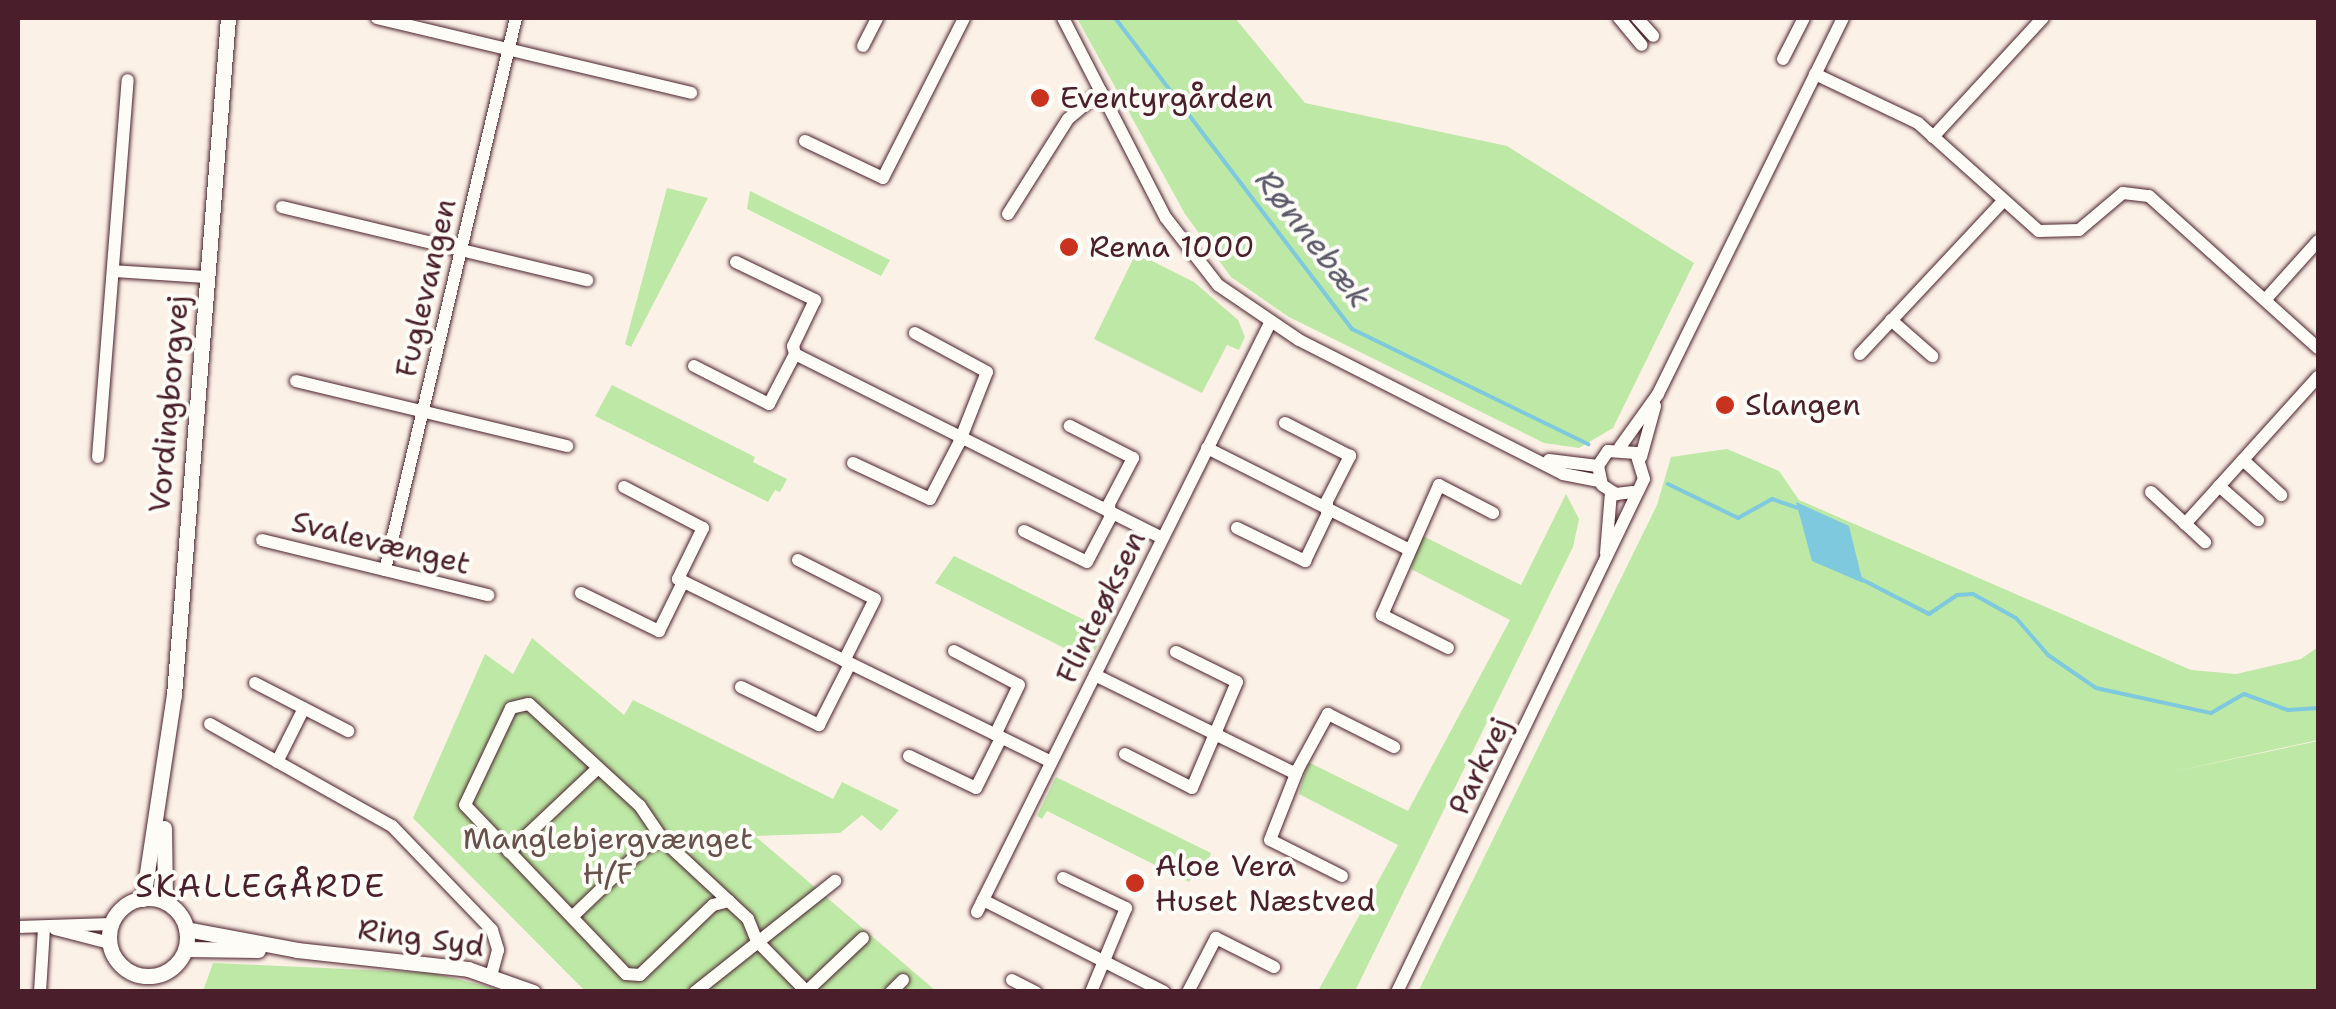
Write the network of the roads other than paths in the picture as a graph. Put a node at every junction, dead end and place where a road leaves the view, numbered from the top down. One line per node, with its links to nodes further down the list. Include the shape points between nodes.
1 (228, 18): 28 (main road, Vordingborgvej)
2 (377, 18): 13 (street)
3 (516, 18): 13 (street, Fuglevangen)
4 (877, 18): 12 (street)
5 (964, 18): 20 (street, via 883,178)
6 (1063, 18): 17 (street)
7 (1619, 18): 8 (street, via 1647,41)
8 (1637, 18)
9 (1804, 18): 14 (street)
10 (1843, 18): 15 (street)
11 (2043, 18): 19 (street)
12 (863, 46)
13 (509, 49): 18 (street); 25 (street, Fuglevangen)
14 (1783, 59)
15 (1815, 74): 19 (street); 41 (street)
16 (128, 80): 27 (street)
17 (1102, 91): 23 (street, via 1068,119); 32 (street, via 1192,254 1218,285)
18 (692, 93)
19 (1934, 137): 21 (street)
20 (805, 141)
21 (2002, 202): 30 (street, via 2023,222 2053,235 2080,230 2123,193 2148,196); 31 (street)
22 (282, 207): 25 (street)
23 (1008, 214)
24 (2318, 242): 30 (street)
25 (461, 251): 29 (street); 42 (street, Fuglevangen)
26 (736, 262): 35 (street, via 816,300 792,346)
27 (113, 271): 28 (street); 49 (street)
28 (207, 277): 97 (main road, Vordingborgvej)
29 (588, 280)
30 (2265, 300): 34 (street)
31 (1891, 320): 36 (street); 37 (street)
32 (1270, 323): 47 (street, Flinteøksen); 51 (street)
33 (914, 333): 45 (street, via 987,372)
34 (2318, 348)
35 (795, 354): 38 (street, via 769,404); 45 (street)
36 (1860, 354)
37 (1932, 356)
38 (694, 366)
39 (2318, 377): 52 (street)
40 (296, 381): 42 (street)
41 (1658, 394): 48 (street); 50 (street)
42 (423, 412): 46 (street); 74 (street, Fuglevangen)
43 (1284, 423): 61 (street, via 1350,456)
44 (1070, 426): 62 (street, via 1132,458)
45 (959, 436): 53 (street, via 930,499); 62 (street)
46 (567, 446)
47 (1208, 448): 61 (street); 68 (street, Flinteøksen)
48 (1620, 448): 50 (street); 54 (street)
49 (98, 457)
50 (1641, 457): 58 (street, via 1644,479)
51 (1537, 458): 54 (street); 57 (street)
52 (2243, 460): 55 (street); 60 (street)
53 (853, 462)
54 (1598, 466): 57 (street)
55 (2220, 486): 64 (street); 65 (street)
56 (624, 487): 75 (street, via 703,528 678,579)
57 (1606, 487): 58 (street); 73 (street, Parkvej)
58 (1633, 492): 73 (street, Parkvej)
59 (2151, 492): 65 (street)
60 (2281, 495)
61 (1328, 508): 66 (street, via 1305,562); 71 (street)
62 (1109, 510): 67 (street, via 1087,562); 68 (street)
63 (1494, 513): 71 (street, via 1439,485)
64 (2258, 520)
65 (2185, 524): 70 (street)
66 (1237, 528)
67 (1024, 532)
68 (1163, 538): 82 (street, Flinteøksen)
69 (262, 540): 74 (street, Svalevænget)
70 (2205, 542)
71 (1408, 549): 78 (street, via 1382,615)
72 (798, 560): 81 (street, via 875,599)
73 (1606, 561): 132 (street, Parkvej)
74 (385, 570): 77 (street, Svalevænget)
75 (683, 582): 76 (street, via 659,631); 81 (street)
76 (581, 593)
77 (488, 595)
78 (1448, 648)
79 (954, 651): 89 (street, via 1019,685)
80 (1176, 652): 88 (street, via 1237,682)
81 (847, 662): 84 (street, via 819,726); 89 (street)
82 (1096, 675): 88 (street); 94 (street, Flinteøksen)
83 (255, 683): 85 (street)
84 (741, 687)
85 (304, 708): 87 (street); 93 (street)
86 (210, 724): 93 (street)
87 (348, 731)
88 (1216, 734): 91 (street, via 1192,788); 96 (street)
89 (998, 736): 92 (street, via 976,788); 94 (street)
90 (1394, 747): 96 (street, via 1328,714)
91 (1125, 754)
92 (909, 756)
93 (277, 762): 118 (street, via 392,826 492,930 498,950)
94 (1051, 762): 116 (street, Flinteøksen, via 980,906)
95 (598, 768): 98 (street, via 640,806); 99 (street); 99 (street, via 529,704 511,708 466,805)
96 (1296, 774): 100 (street, via 1270,840)
97 (163, 794): 103 (main road, Vordingborgvej); 105 (main road, Vordingborgvej)
98 (663, 840): 104 (street); 106 (street, via 644,848)
99 (509, 852): 106 (street)
100 (1342, 876)
101 (1063, 878): 116 (street, via 1126,908)
102 (835, 881): 112 (street)
103 (143, 898): 105 (main road); 107 (main road)
104 (729, 901): 106 (street, via 713,905 632,977); 112 (street, via 748,919)
105 (165, 902): 110 (main road)
106 (572, 917)
107 (111, 924): 109 (street); 113 (main road)
108 (18, 927): 109 (street)
109 (50, 928): 113 (street); 124 (street)
110 (186, 929): 114 (main road); 115 (main road, Ring Syd)
111 (862, 938): 123 (street)
112 (756, 941): 123 (street); 126 (street)
113 (110, 944): 121 (main road)
114 (186, 949): 115 (main road, Ring Syd); 122 (main road)
115 (298, 950): 118 (main road, Ring Syd)
116 (1103, 960): 129 (street); 130 (street)
117 (1274, 967): 131 (street, via 1216,938)
118 (492, 976): 125 (main road, Ring Syd)
119 (902, 980): 127 (street)
120 (1012, 980): 128 (street)
121 (138, 983): 122 (main road)
122 (159, 983)
123 (807, 991)
124 (40, 992)
125 (533, 992)
126 (695, 992)
127 (891, 992)
128 (1036, 992)
129 (1091, 992)
130 (1164, 992)
131 (1188, 992)
132 (1397, 992)

